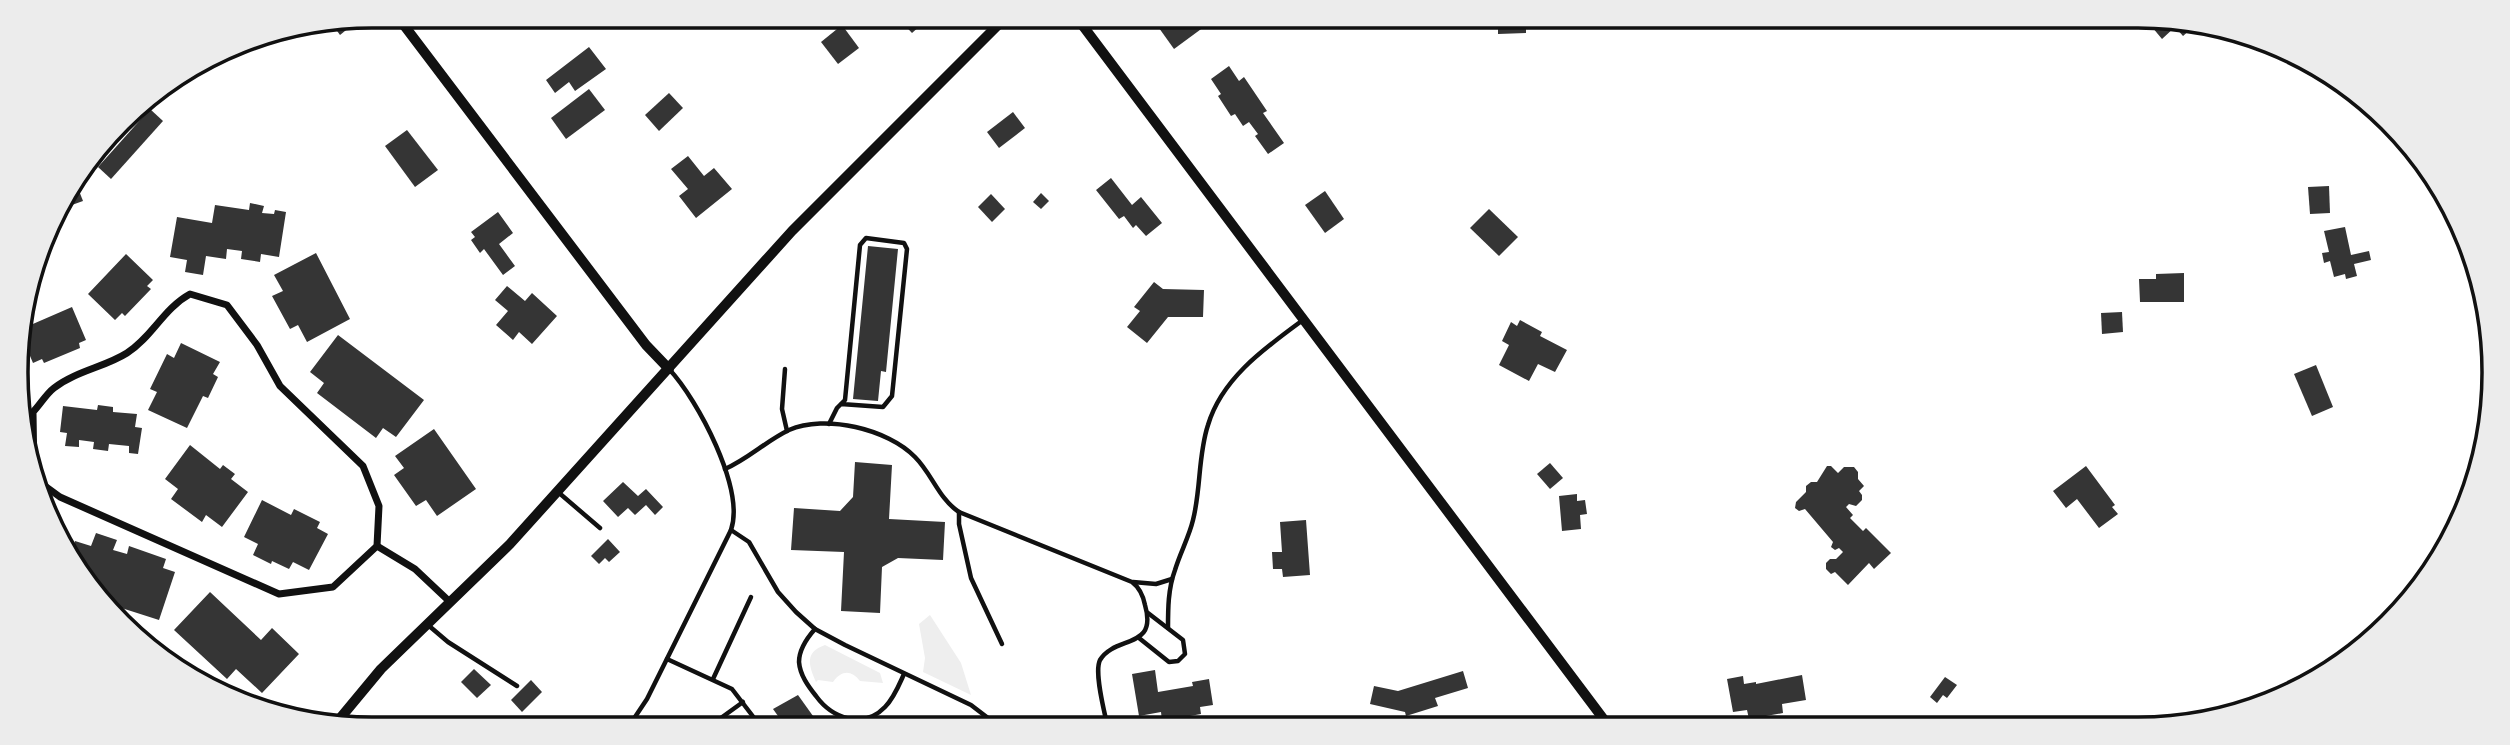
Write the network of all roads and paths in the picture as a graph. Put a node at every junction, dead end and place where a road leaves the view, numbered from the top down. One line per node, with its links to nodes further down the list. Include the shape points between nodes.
1 (406, 28): 5 (street, via 646,345)
2 (995, 28): 5 (street, via 804,218)
3 (1085, 28): 4 (street)
4 (1303, 319): 18 (lane, via 1259,352 1215,407 1207,426 1196,508); 41 (street)
5 (669, 369): 11 (lane, via 691,396); 13 (street)
6 (785, 369): 10 (lane, via 782,409)
7 (841, 404): 7 (lane, via 860,245 866,238 904,243 892,396 883,407); 8 (lane)
8 (829, 424): 10 (lane); 14 (lane, via 870,431 897,442 915,457)
9 (33, 430): 17 (street, via 33,412 53,388 127,353 156,328 173,303 190,294 227,305 280,386 363,466 379,506)
10 (787, 431): 11 (lane)
11 (725, 469): 16 (lane, via 735,504)
12 (48, 488): 17 (street, via 279,594 333,587)
13 (557, 491): 15 (lane); 21 (street)
14 (959, 512): 19 (lane); 27 (lane, via 971,578)
15 (600, 528)
16 (731, 530): 25 (lane, via 749,542 778,592); 28 (lane)
17 (377, 546): 21 (street, via 415,569)
18 (1172, 579): 19 (lane); 24 (lane)
19 (1132, 582): 22 (lane)
20 (751, 597): 30 (lane)
21 (450, 602): 23 (street)
22 (1148, 612): 24 (lane); 26 (lane)
23 (428, 624): 31 (lane); 33 (street, via 381,669)
24 (1168, 628): 26 (lane, via 1185,644 1185,654 1178,661 1165,661)
25 (815, 629): 29 (lane); 37 (lane, via 802,649 800,667 816,696 835,715)
26 (1138, 638): 40 (lane, via 1100,660)
27 (1002, 644)
28 (667, 659): 30 (lane); 34 (lane)
29 (904, 674): 38 (lane, via 889,702 876,714); 39 (lane)
30 (713, 679): 32 (lane, via 732,688)
31 (517, 686)
32 (743, 702): 35 (lane); 36 (lane)
33 (343, 715)
34 (636, 717)
35 (722, 717)
36 (754, 717)
37 (844, 717)
38 (862, 717)
39 (987, 717)
40 (1106, 717)
41 (1602, 717)

